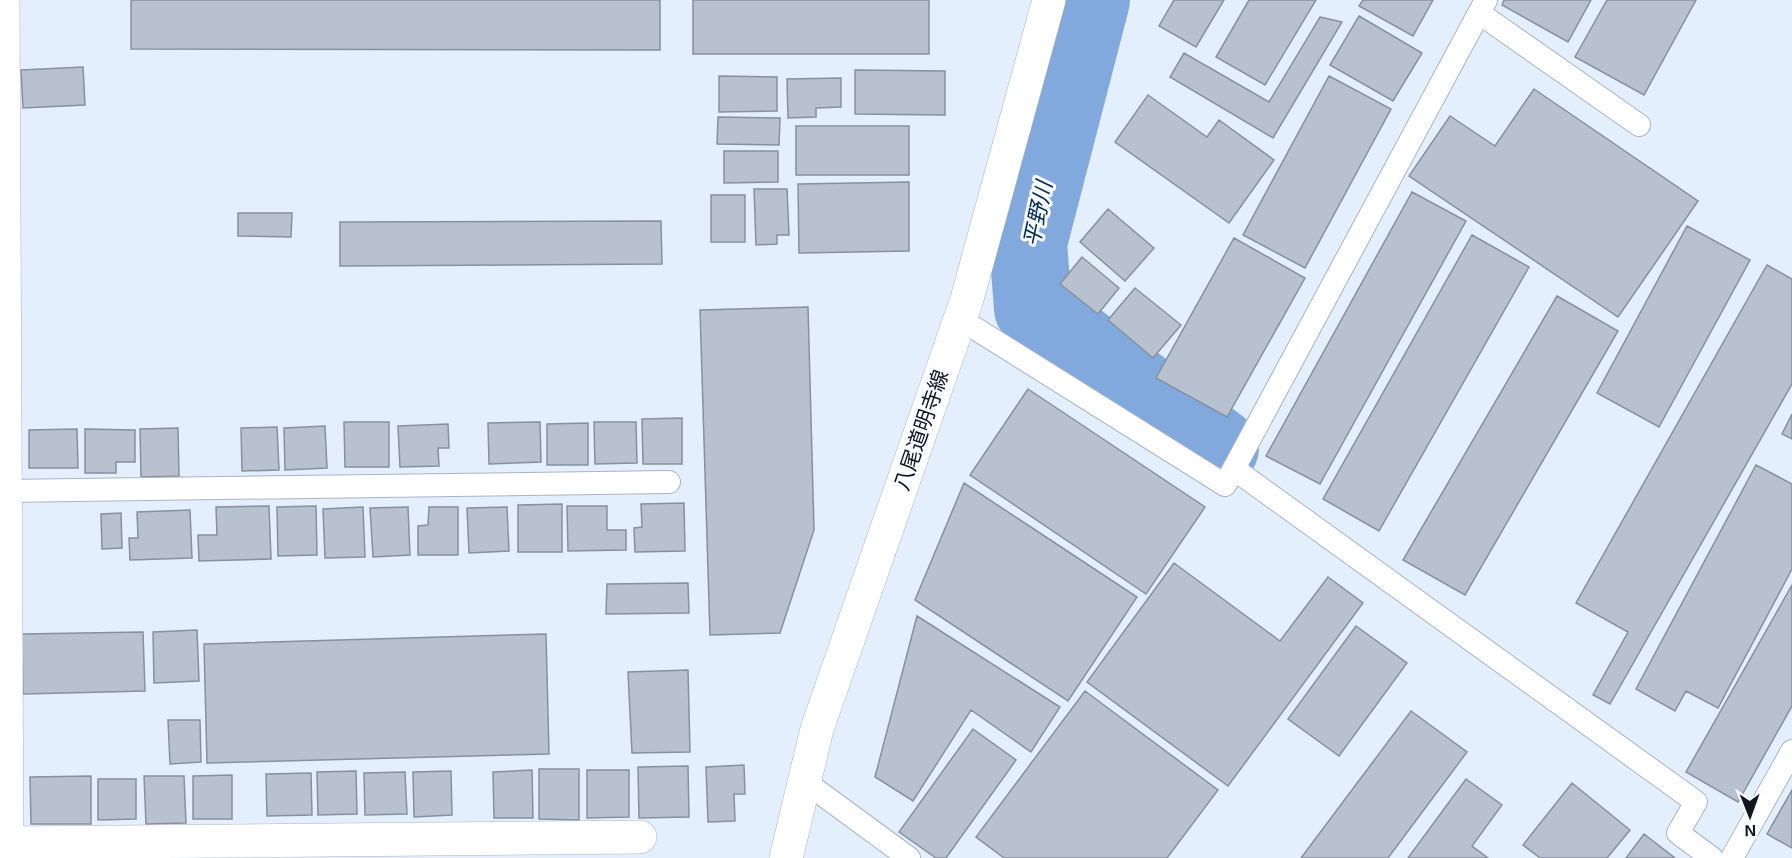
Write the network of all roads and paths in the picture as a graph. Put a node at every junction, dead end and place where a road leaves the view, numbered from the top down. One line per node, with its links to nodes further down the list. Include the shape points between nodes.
1 (3, 0): 8 (street)
2 (1049, 0): 5 (street, 八尾道明寺線)
3 (1482, 6): 4 (lane); 6 (lane)
4 (1639, 125)
5 (960, 319): 6 (lane, via 1225,485); 10 (street, 八尾道明寺線, via 817,729)
6 (1234, 468): 15 (lane, via 1696,802 1678,833)
7 (669, 482): 8 (lane)
8 (5, 491): 12 (street)
9 (1792, 751): 16 (lane)
10 (804, 781): 13 (street, 八尾道明寺線); 14 (lane)
11 (640, 837): 12 (street)
12 (7, 851)
13 (786, 858)
14 (909, 858)
15 (1712, 858)
16 (1732, 858)

